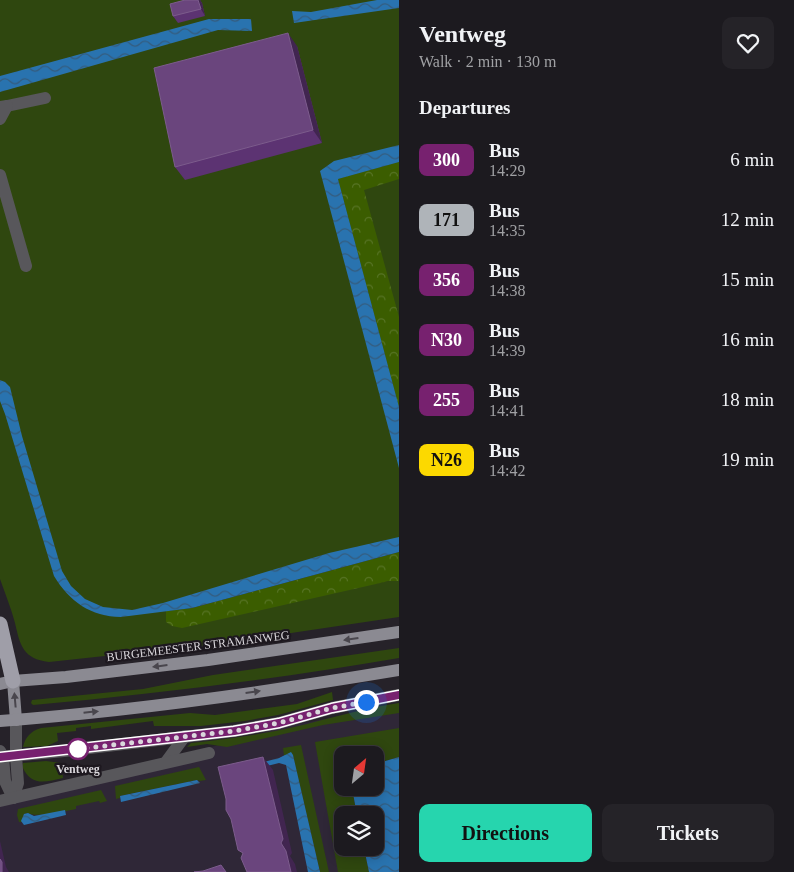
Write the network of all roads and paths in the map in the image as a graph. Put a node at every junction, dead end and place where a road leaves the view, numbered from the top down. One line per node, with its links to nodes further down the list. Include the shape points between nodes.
1 (45, 98): 2 (street)
2 (3, 107): 3 (street)
3 (0, 119)
4 (0, 175): 5 (street)
5 (26, 266)
6 (0, 624): 9 (highway)
7 (399, 632): 9 (main road, BURGEMEESTER STRAMANWEG, one-way to 9, via 208,660)
8 (399, 670): 11 (main road, one-way to 8, via 251,692)
9 (6, 682): 11 (main road, one-way to 9)
10 (399, 695): 13 (street, via 332,708 279,723)
11 (16, 720): 12 (main road); 16 (street)
12 (0, 721)
13 (185, 736): 16 (street); 17 (street)
14 (209, 753): 17 (street)
15 (1, 755): 16 (street); 18 (street, via 5,781)
16 (16, 756): 18 (street, via 18,783)
17 (166, 762): 18 (street)
18 (13, 798): 19 (street)
19 (0, 801)

